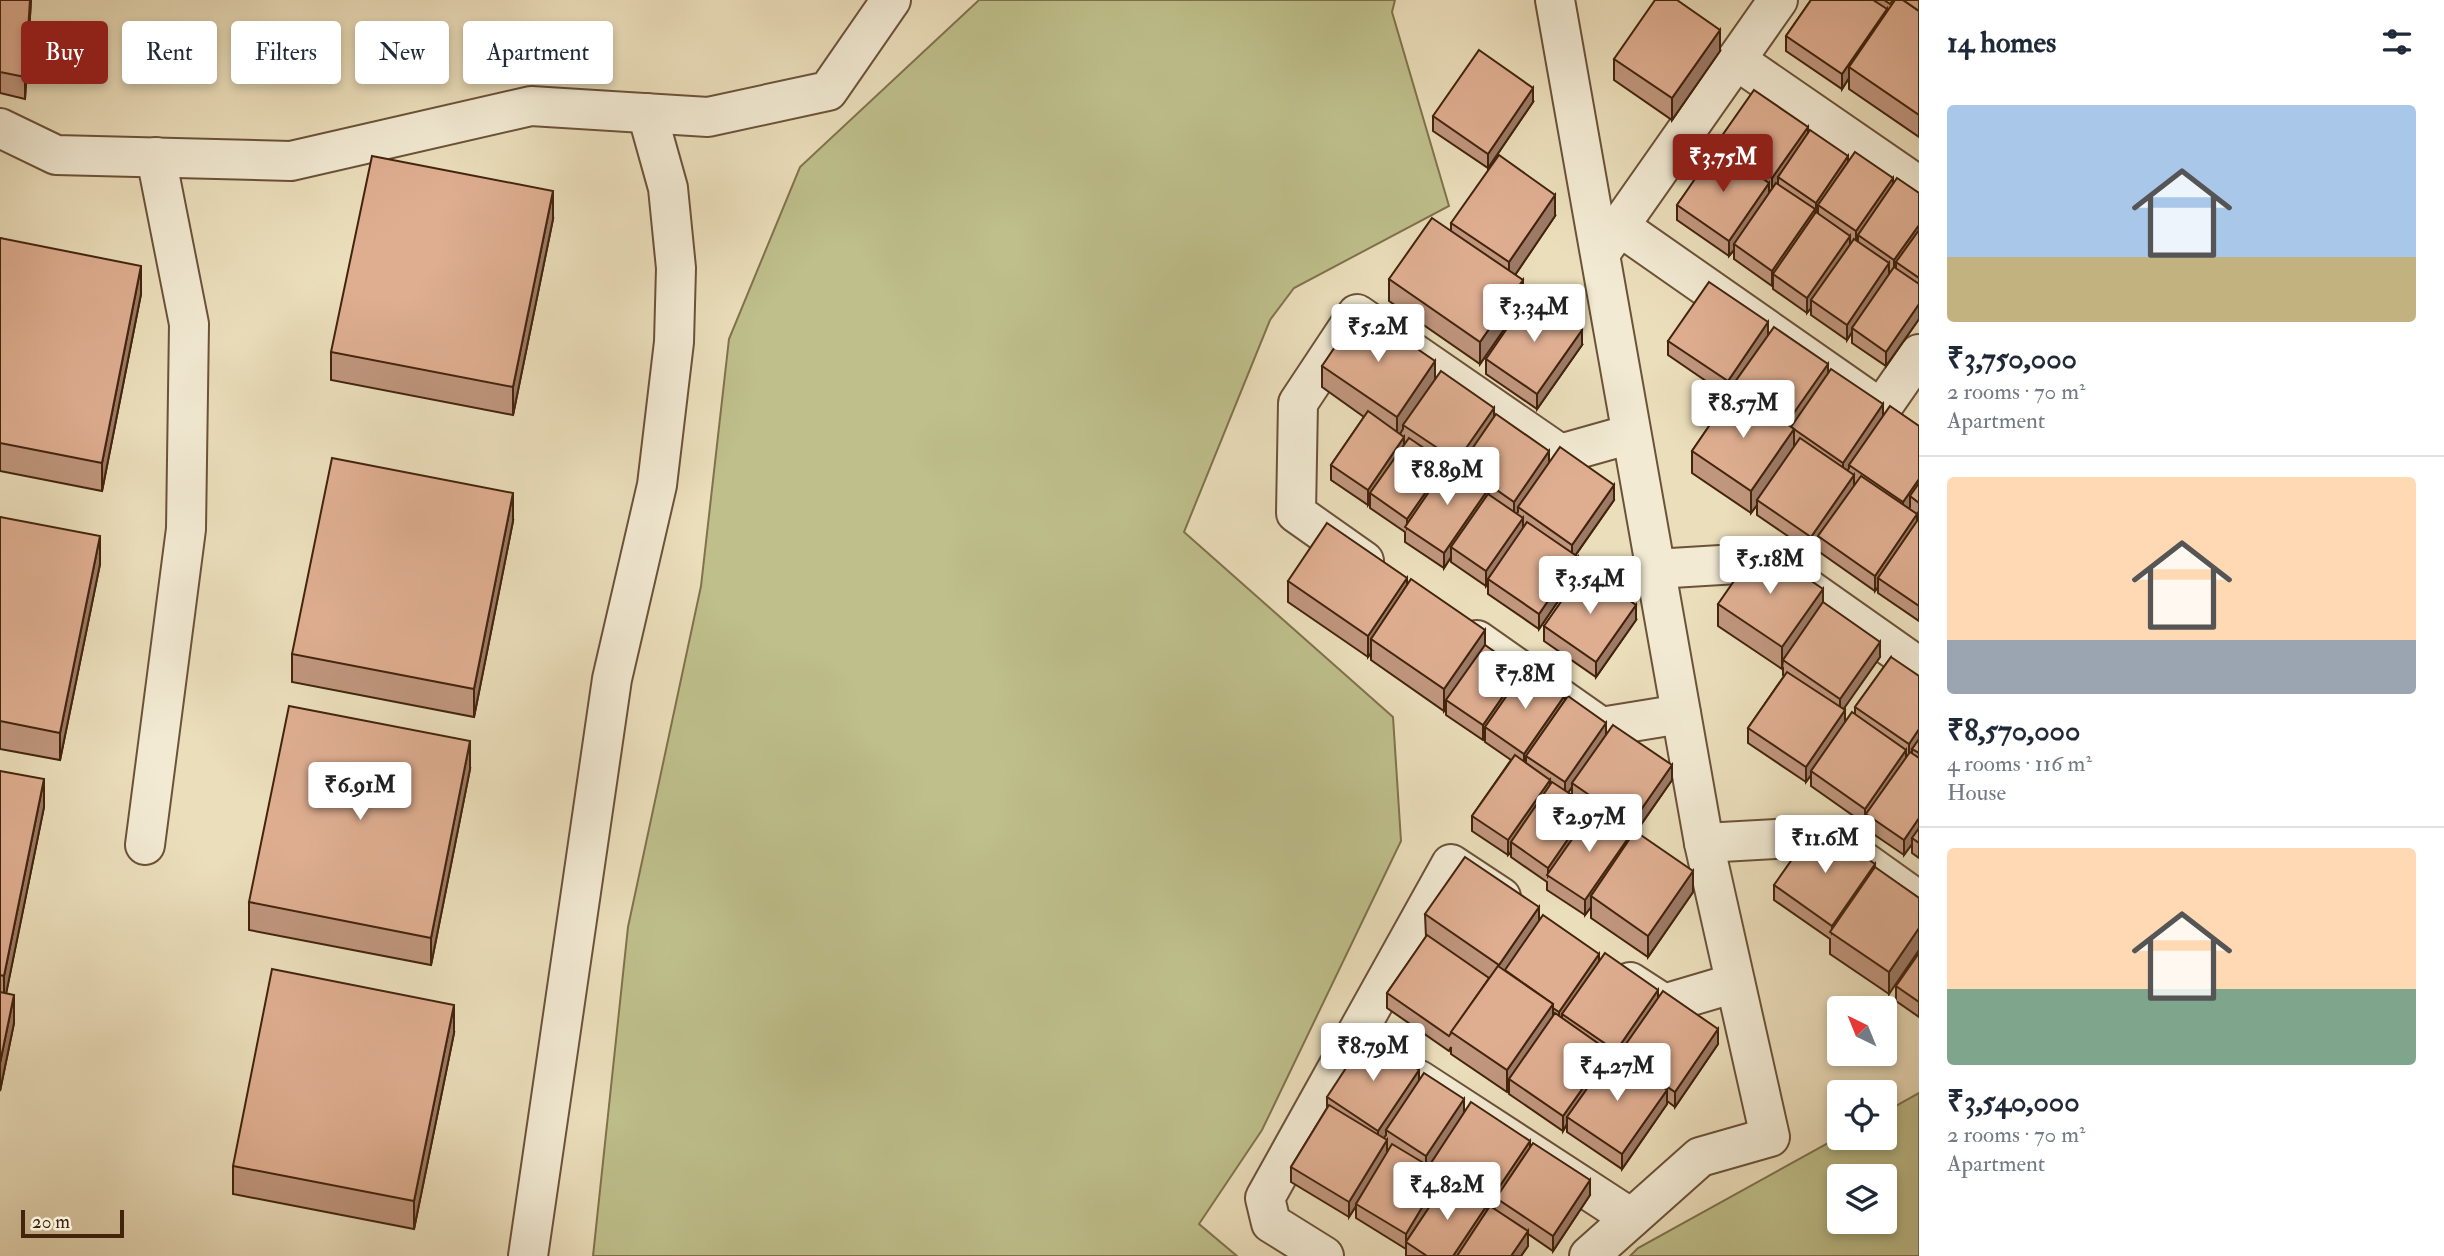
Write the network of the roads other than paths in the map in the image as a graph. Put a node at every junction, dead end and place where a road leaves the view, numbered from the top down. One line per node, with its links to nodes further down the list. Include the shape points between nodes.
1 (891, 0): 5 (street, via 828,91 708,117)
2 (1555, 0): 9 (street)
3 (1778, 0): 4 (street)
4 (1736, 60): 8 (street); 9 (street)
5 (647, 113): 7 (street, via 531,106 291,160); 25 (street, via 668,188 676,268 674,342 657,485 612,679)
6 (0, 128): 7 (street, via 56,155)
7 (156, 157): 18 (street, via 189,324 186,530)
8 (1919, 187)
9 (1609, 241): 10 (street, via 1881,409); 11 (street)
10 (1919, 354)
11 (1631, 434): 12 (street); 13 (street, via 1560,454 1356,314 1298,402 1296,513)
12 (1655, 569): 15 (street, via 1769,562); 16 (street)
13 (1398, 584)
14 (1454, 624): 16 (street, via 1601,727)
15 (1919, 667)
16 (1681, 714): 17 (street)
17 (1704, 843): 19 (street, via 1828,836); 22 (street)
18 (145, 845)
19 (1919, 901)
20 (1530, 916): 23 (street, via 1451,864)
21 (1597, 960): 22 (street, via 1664,1004)
22 (1735, 983): 24 (street, via 1770,1137 1700,1157)
23 (1373, 1051): 24 (street); 26 (street, via 1265,1198 1271,1223)
24 (1631, 1218): 27 (street)
25 (528, 1256)
26 (1324, 1256)
27 (1589, 1256)

